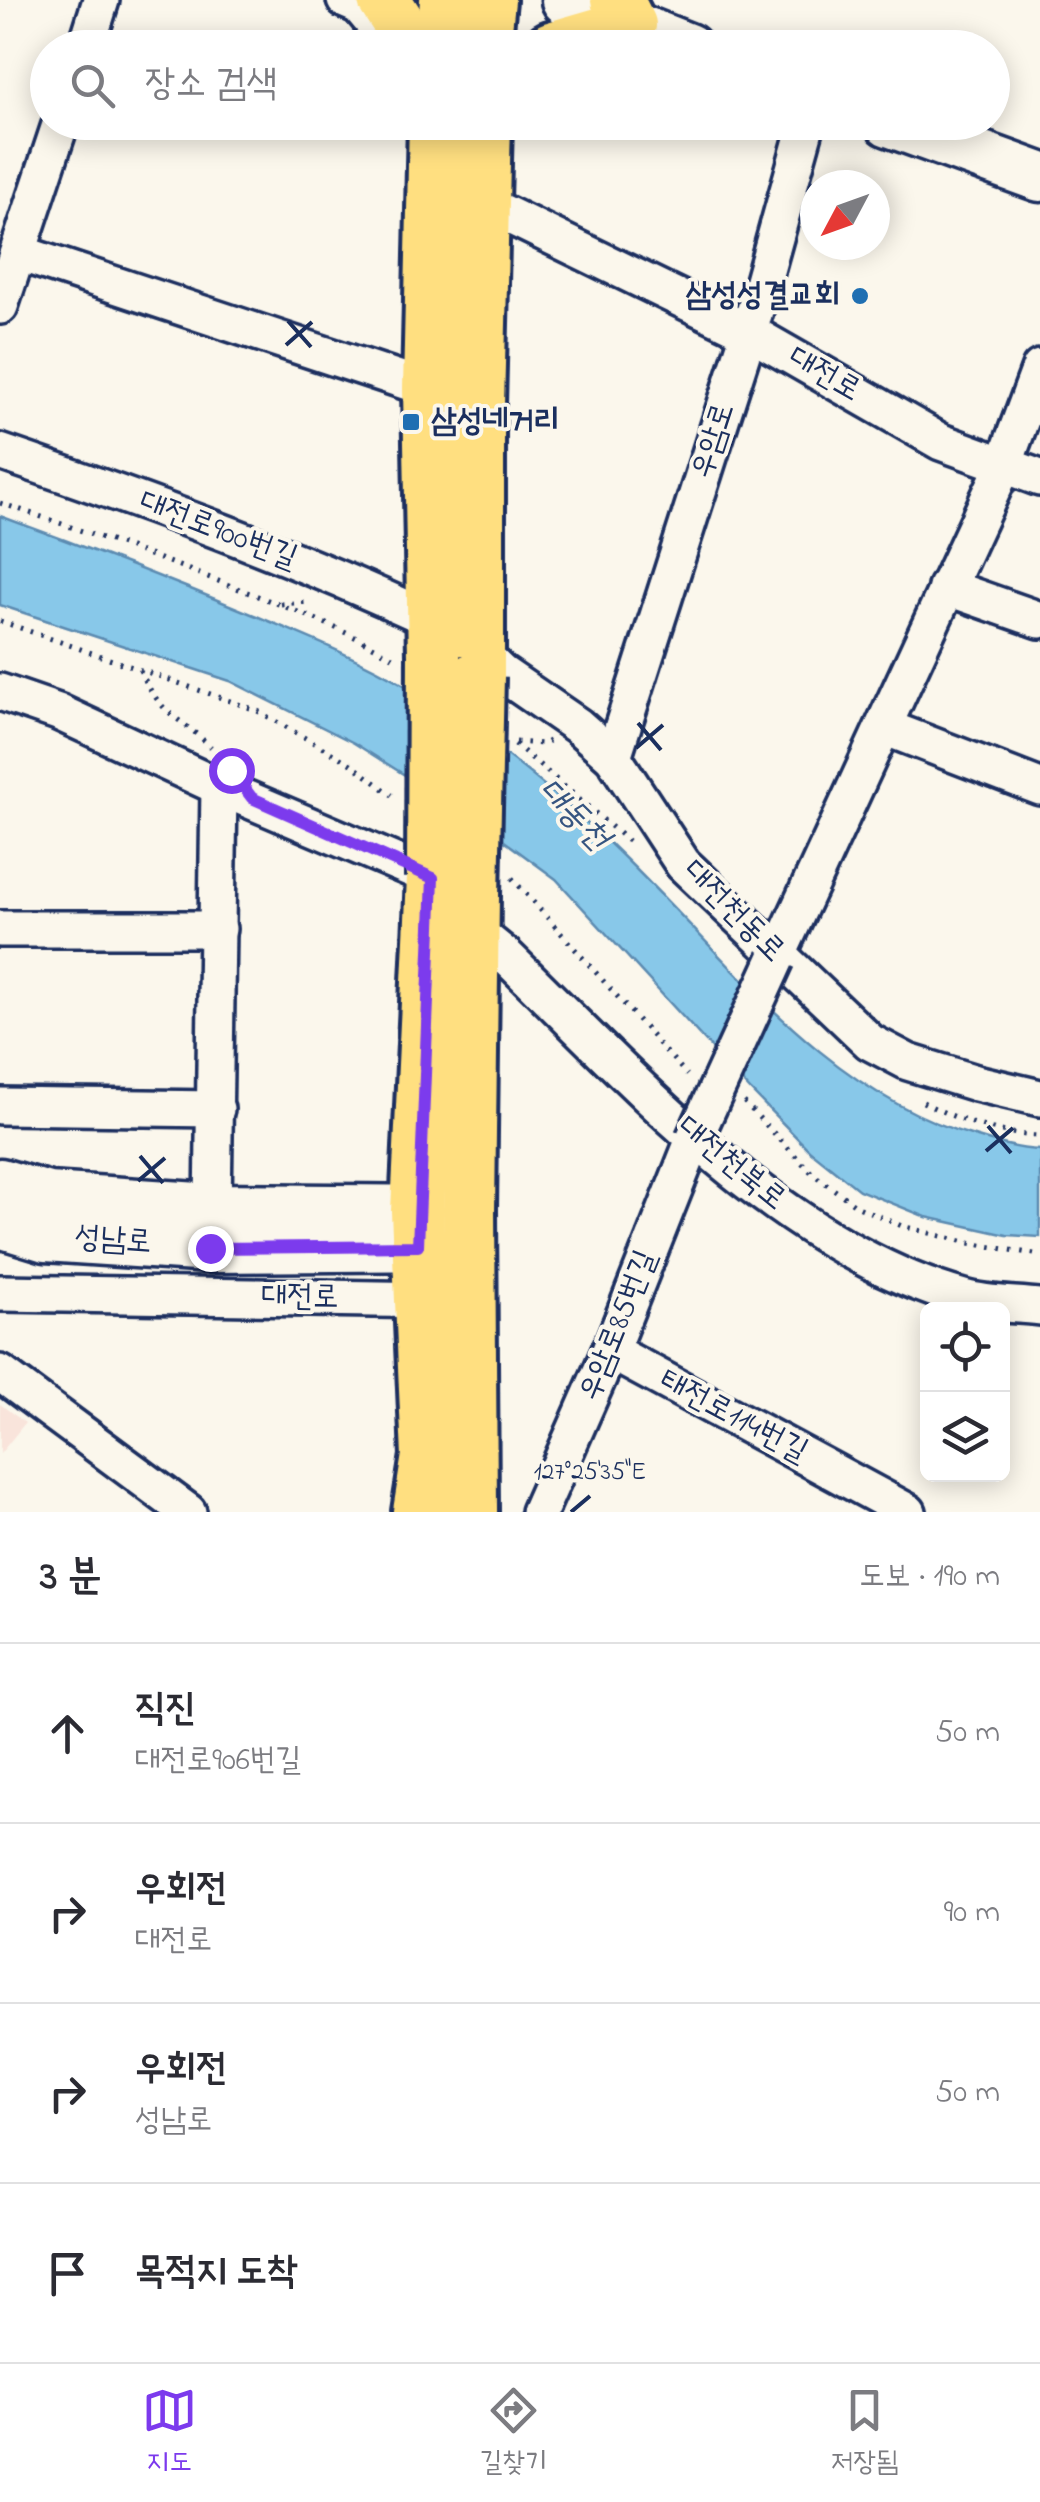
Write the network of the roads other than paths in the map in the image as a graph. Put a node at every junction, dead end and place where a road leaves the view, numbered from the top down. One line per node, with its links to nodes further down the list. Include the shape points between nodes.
1 (101, 0): 8 (street)
2 (345, 0): 9 (street)
3 (384, 0): 10 (main road)
4 (446, 0): 11 (main road)
5 (489, 0): 12 (main road)
6 (566, 0): 7 (main road)
7 (623, 13): 13 (main road); 14 (main road)
8 (92, 30)
9 (379, 30)
10 (403, 30)
11 (444, 30)
12 (486, 30)
13 (588, 30)
14 (655, 30)
15 (56, 140): 22 (street)
16 (434, 140): 26 (main road)
17 (485, 140): 21 (main road)
18 (803, 140): 24 (street, 우암로)
19 (938, 140): 20 (main road)
20 (1040, 177)
21 (483, 203): 24 (street, 대전로); 32 (main road, via 478,404)
22 (19, 253): 23 (street); 26 (street)
23 (0, 306)
24 (750, 332): 28 (street, 대전로, via 941,442); 35 (street, 우암로)
25 (1040, 368): 28 (street)
26 (429, 388): 32 (main road)
27 (0, 452): 32 (street, 대전로900번길, via 339,578)
28 (1004, 465): 29 (street); 30 (street)
29 (1040, 478)
30 (946, 587): 31 (street); 34 (street)
31 (1040, 620)
32 (444, 653): 35 (street, 대전천동로, via 501,673); 38 (main road, bridge)
33 (0, 692): 36 (street, 대전천북로)
34 (884, 728): 37 (street); 41 (street)
35 (612, 757): 41 (street, 대전천동로, via 683,864)
36 (220, 787): 38 (street, 대전천북로); 40 (street)
37 (1040, 788)
38 (460, 901): 45 (street, 대전천북로, via 506,956); 49 (main road)
39 (0, 929): 40 (street)
40 (218, 930): 44 (street)
41 (776, 957): 42 (street, 대전천동로, via 870,1042 908,1062); 45 (street, 우암로85번길, bridge)
42 (1040, 1098)
43 (0, 1106): 44 (street)
44 (216, 1109): 47 (street)
45 (694, 1139): 52 (street, 대전천북로, via 796,1216 890,1272 967,1299); 53 (street, 우암로85번길)
46 (0, 1184): 47 (main road, 성남로, via 48,1197)
47 (213, 1208): 49 (main road, 성남로)
48 (0, 1223): 49 (main road, 성남로, via 46,1236 210,1248)
49 (443, 1228): 51 (main road)
50 (0, 1294): 51 (street, 대전로)
51 (444, 1299): 56 (main road); 57 (main road)
52 (1040, 1307)
53 (610, 1351): 58 (street, 우암로85번길); 59 (street, 태전로114번길)
54 (0, 1372): 55 (street)
55 (188, 1512)
56 (419, 1512)
57 (471, 1512)
58 (540, 1512)
59 (908, 1512)

